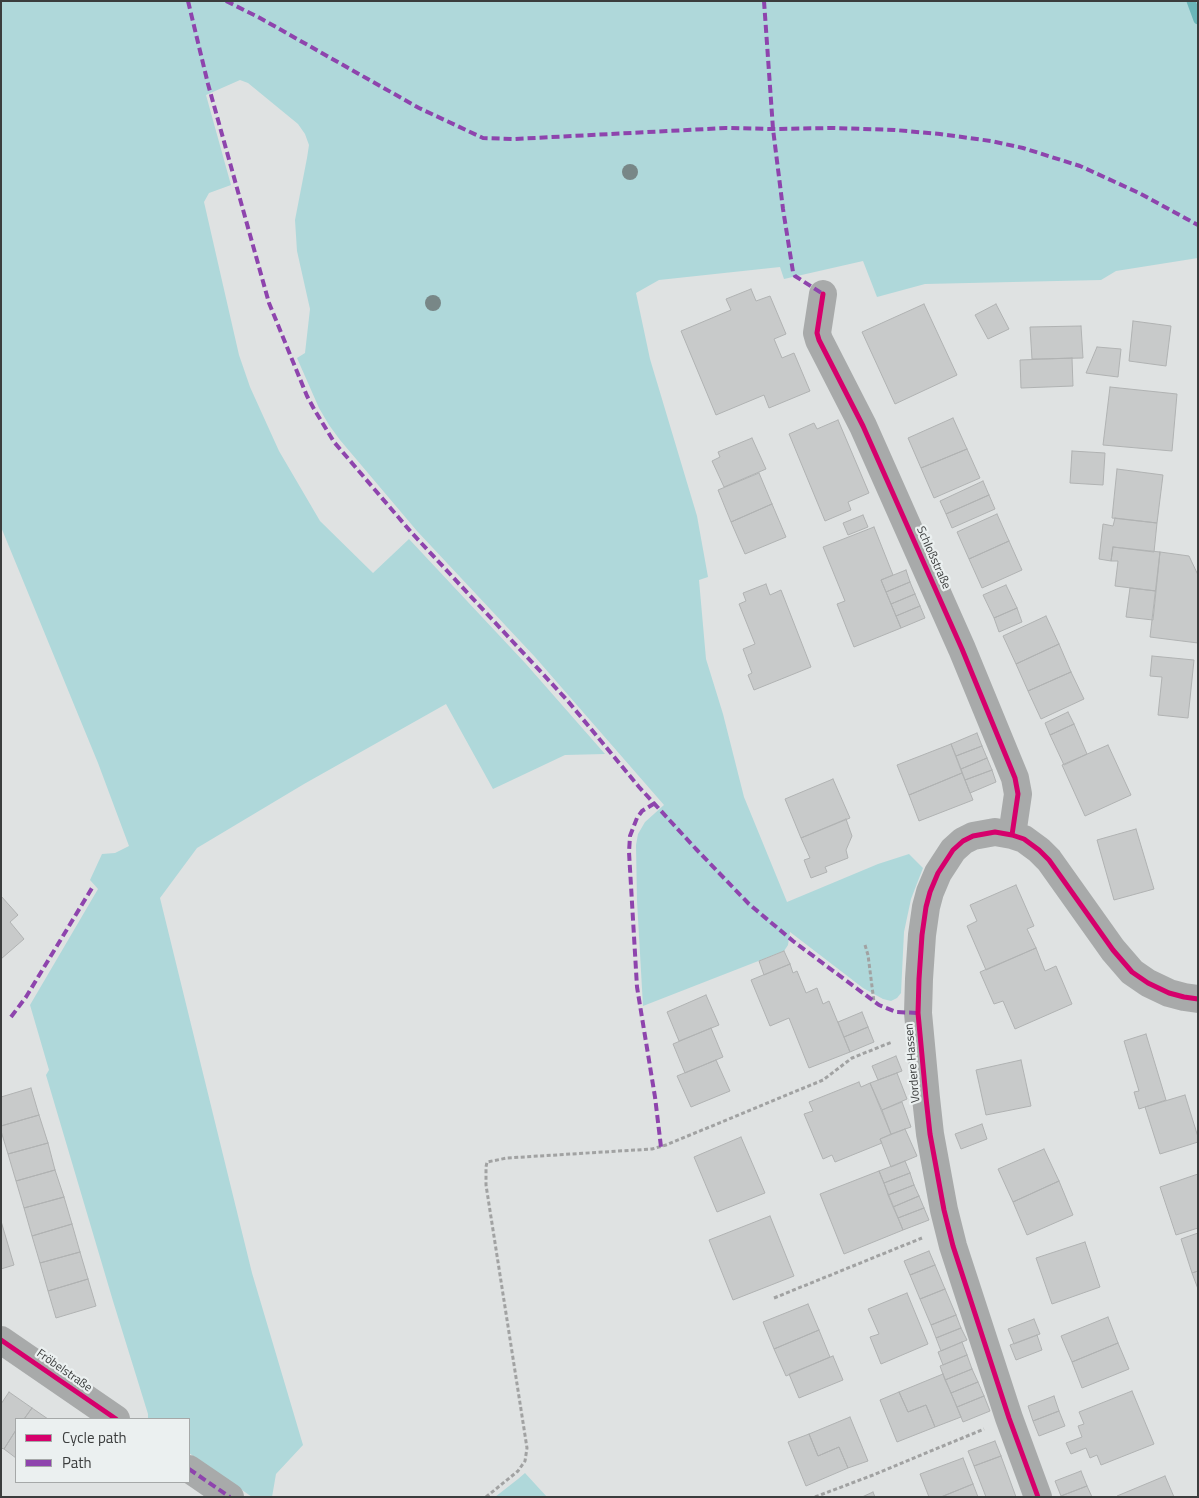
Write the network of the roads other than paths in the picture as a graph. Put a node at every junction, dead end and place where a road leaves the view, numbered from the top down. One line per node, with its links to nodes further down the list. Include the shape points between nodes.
1 (823, 294): 2 (street, Schloßstraße, via 819,340 863,426 966,657 1015,778 1017,800)
2 (1012, 835): 3 (street, Vordere Hassen, via 1029,842 1044,855 1112,950 1132,972 1168,993); 8 (street, Vordere Hassen, via 986,832 969,838 953,850 938,873 927,899 923,925 918,1013 929,1126 948,1228)
3 (1198, 999)
4 (1, 1340): 5 (street, Fröbelstraße)
5 (115, 1418)
6 (190, 1470): 7 (street)
7 (230, 1497)
8 (1038, 1497)

